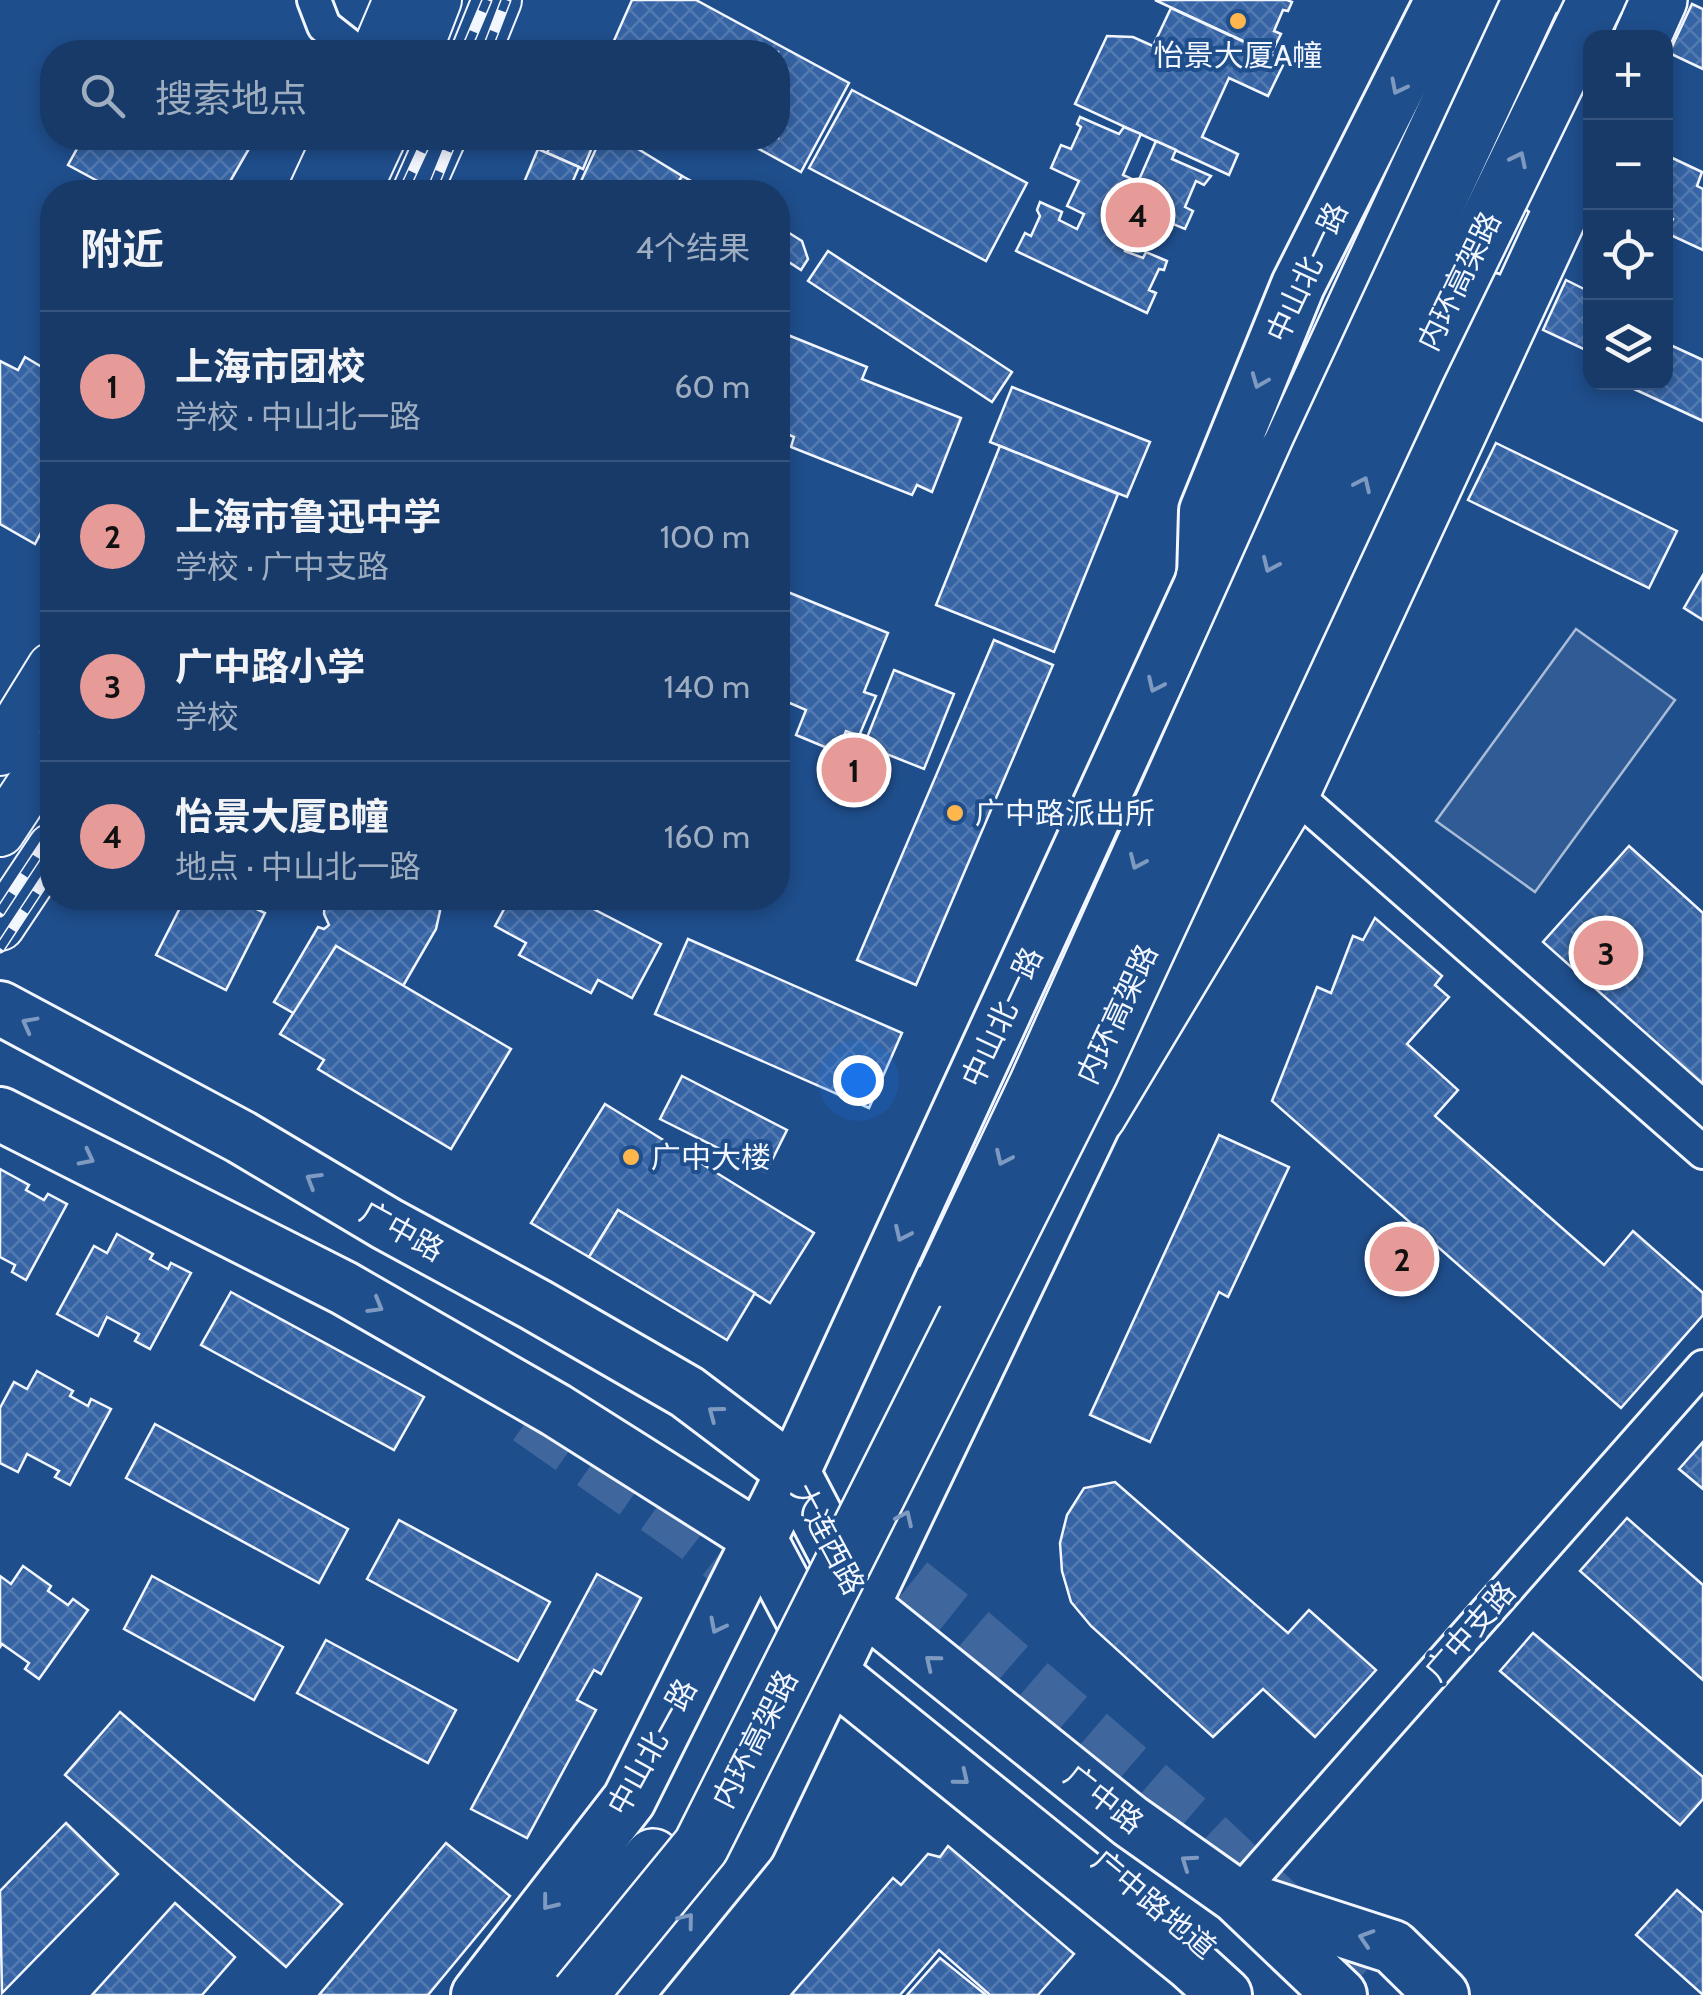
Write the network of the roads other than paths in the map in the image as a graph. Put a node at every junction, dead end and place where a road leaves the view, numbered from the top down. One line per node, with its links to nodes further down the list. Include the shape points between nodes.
1 (314, 0): 13 (street, via 324,26)
2 (398, 0): 14 (main road)
3 (437, 0): 15 (main road)
4 (497, 0): 16 (main road)
5 (1442, 0): 25 (main road, 中山北一路, one-way to 25, via 1298,285 1206,511)
6 (1497, 0): 25 (highway, via 1290,448)
7 (1531, 0): 45 (highway, 内环高架路, one-way to 45, bridge, via 1038,1085 728,1734 653,1857)
8 (1596, 0): 46 (highway, 内环高架路, one-way to 8, bridge, via 701,1846 1090,1072 1416,368)
9 (1634, 0): 11 (main road)
10 (1659, 0): 12 (highway)
11 (1620, 30)
12 (1646, 30)
13 (342, 40)
14 (381, 40)
15 (422, 40)
16 (481, 40)
17 (1583, 106): 35 (main road)
18 (332, 150): 22 (main road)
19 (375, 150): 23 (main road)
20 (435, 150): 24 (main road)
21 (1583, 163): 29 (highway)
22 (319, 180)
23 (362, 180)
24 (422, 180)
25 (1204, 578): 38 (main road, 中山北一路, one-way to 38)
26 (40, 686): 27 (main road)
27 (0, 750)
28 (40, 771): 30 (main road)
29 (1292, 792): 35 (highway); 36 (street)
30 (0, 832)
31 (40, 866): 32 (main road)
32 (0, 926)
33 (0, 1008): 38 (main road, 广中路, one-way to 33, via 688,1392)
34 (0, 1114): 39 (main road, one-way to 39, via 344,1288 556,1410)
35 (1098, 1115): 40 (main road, one-way to 35)
36 (1703, 1152)
37 (1703, 1367): 43 (street, 广中支路)
38 (793, 1472): 39 (main road, 中山北一路); 40 (main road, 大连西路)
39 (760, 1539): 41 (main road, 大连西路); 44 (main road, 中山北一路, one-way to 44, via 629,1800)
40 (864, 1606): 41 (main road); 43 (main road, 广中路, one-way to 40, via 1130,1821)
41 (831, 1673): 47 (main road, one-way to 41, via 749,1844); 48 (main road, one-way to 48)
42 (1045, 1814): 49 (main road, 广中路地道)
43 (1236, 1896): 50 (main road, 广中路); 51 (main road, one-way to 43, via 1393,1947)
44 (478, 1995)
45 (532, 1995)
46 (579, 1995)
47 (625, 1995)
48 (1225, 1995)
49 (1262, 1995)
50 (1340, 1995)
51 (1442, 1995)

